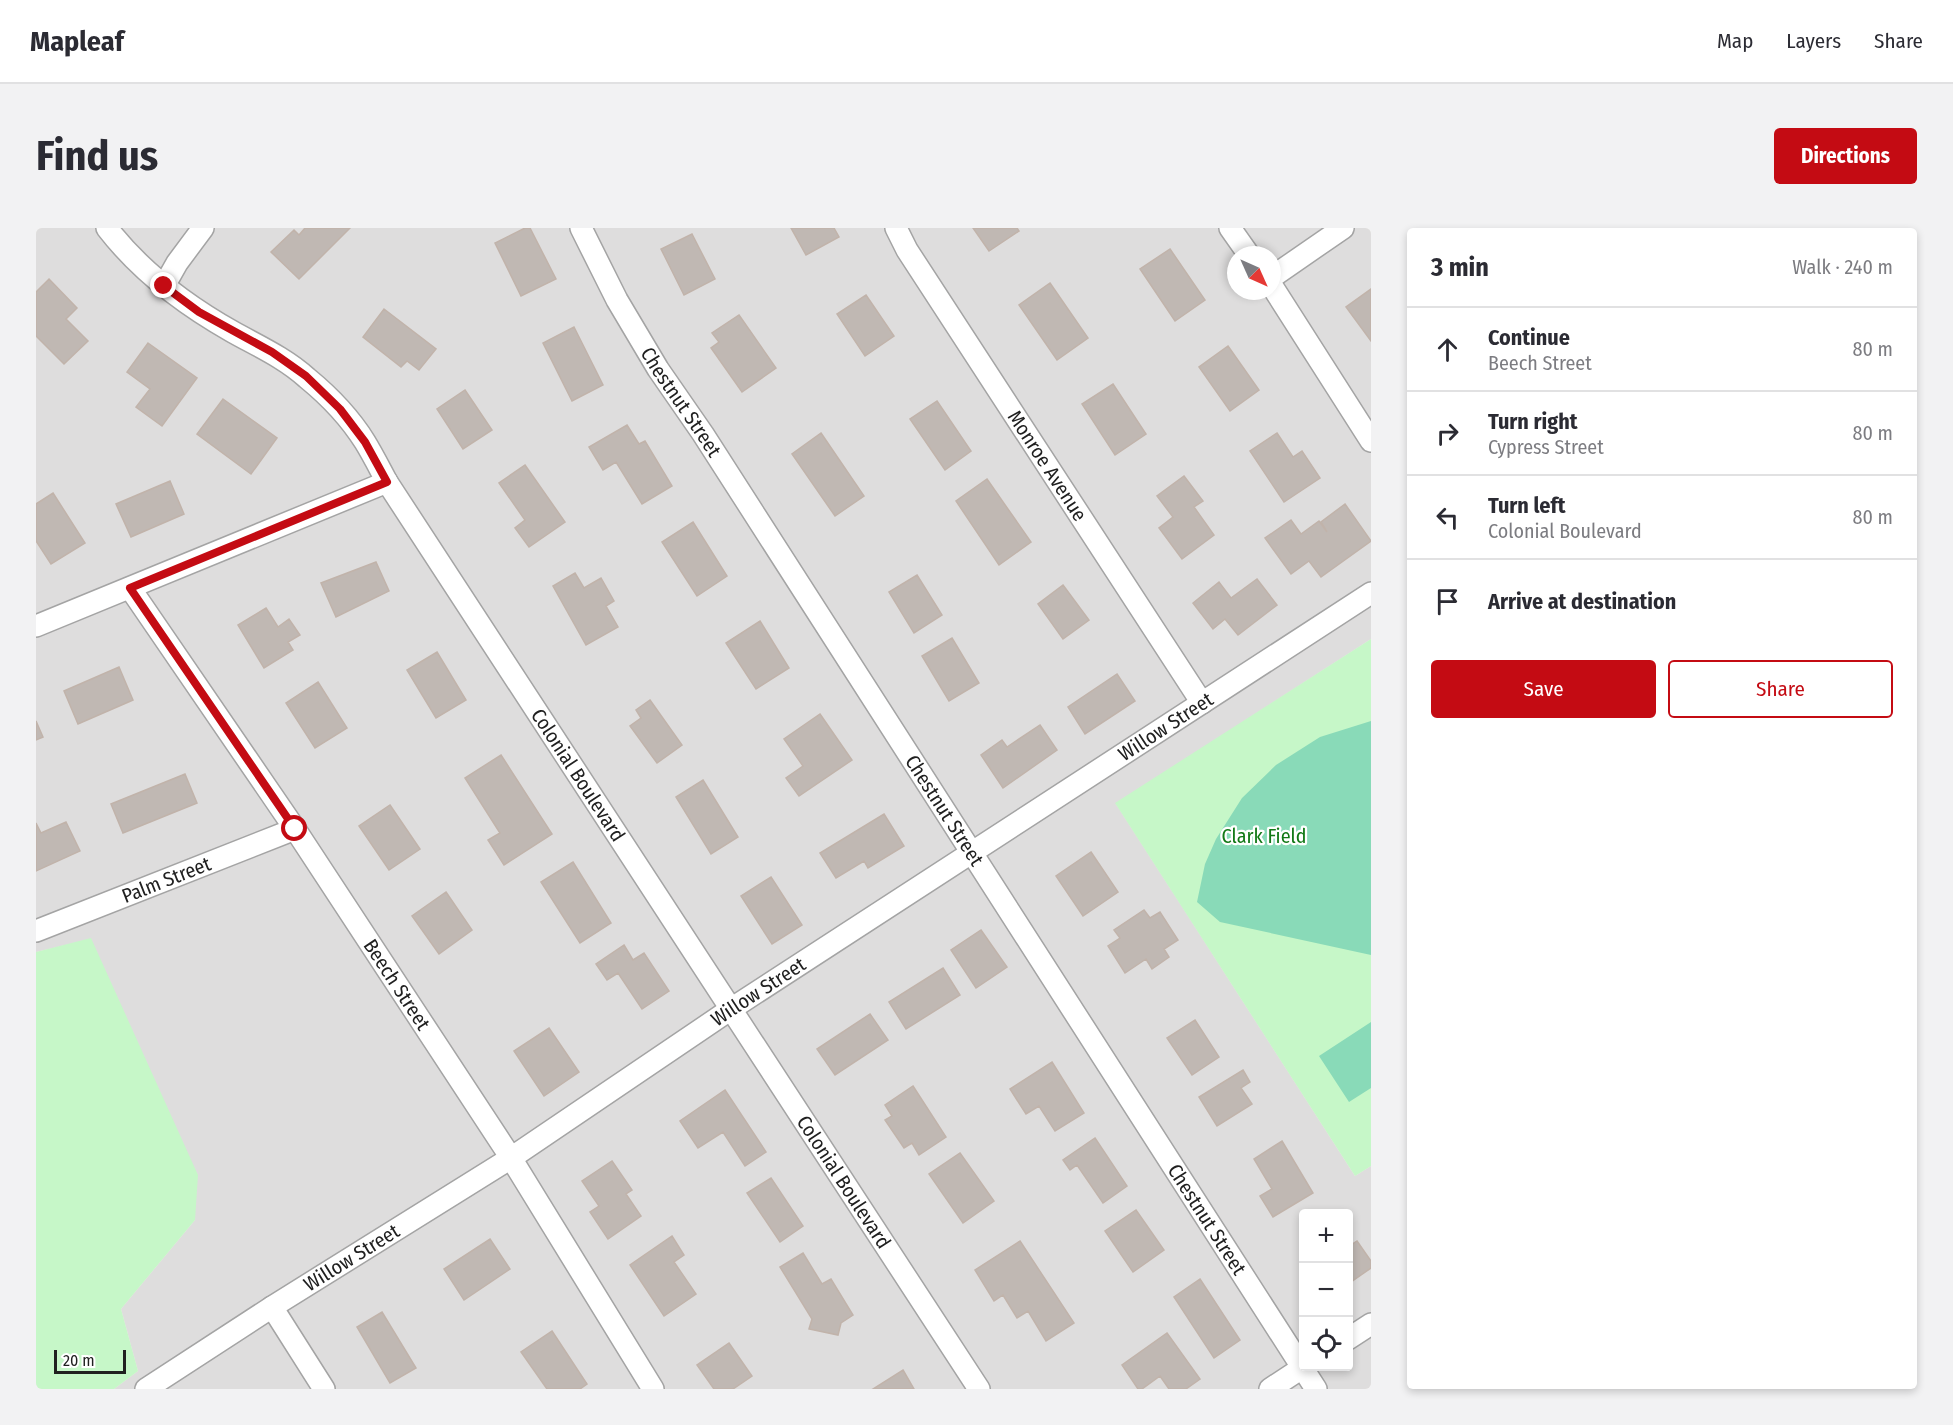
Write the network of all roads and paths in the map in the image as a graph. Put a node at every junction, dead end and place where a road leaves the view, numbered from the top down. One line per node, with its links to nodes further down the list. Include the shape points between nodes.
1 (107, 228): 9 (street, Colonial Boulevard)
2 (203, 228): 9 (street)
3 (581, 228): 18 (street, Chestnut Street, via 658,369)
4 (896, 228): 16 (street, Monroe Avenue)
5 (1230, 228): 7 (street)
6 (1343, 228): 8 (street)
7 (1243, 246)
8 (1281, 271)
9 (164, 286): 12 (street, Colonial Boulevard, via 199,312 272,352 306,376 340,409 365,442)
10 (1281, 300): 11 (street)
11 (1371, 441)
12 (387, 482): 13 (street); 20 (street, Colonial Boulevard)
13 (130, 588): 15 (street); 17 (street, Beech Street)
14 (1371, 593): 16 (street, Willow Street)
15 (36, 626)
16 (1202, 703): 18 (street, Willow Street)
17 (295, 829): 19 (street, Palm Street); 21 (street, Beech Street)
18 (972, 852): 20 (street, Willow Street); 25 (street, Chestnut Street)
19 (36, 931)
20 (731, 1009): 21 (street, Willow Street); 31 (street, Colonial Boulevard)
21 (511, 1158): 22 (street, Willow Street); 30 (street, Beech Street)
22 (272, 1307): 28 (street, Willow Street); 29 (street)
23 (1371, 1324): 24 (street)
24 (1353, 1336)
25 (1299, 1359)
26 (1299, 1370): 32 (street)
27 (1306, 1371): 33 (street, Chestnut Street)
28 (146, 1389)
29 (324, 1389)
30 (652, 1389)
31 (979, 1389)
32 (1270, 1389)
33 (1316, 1389)

